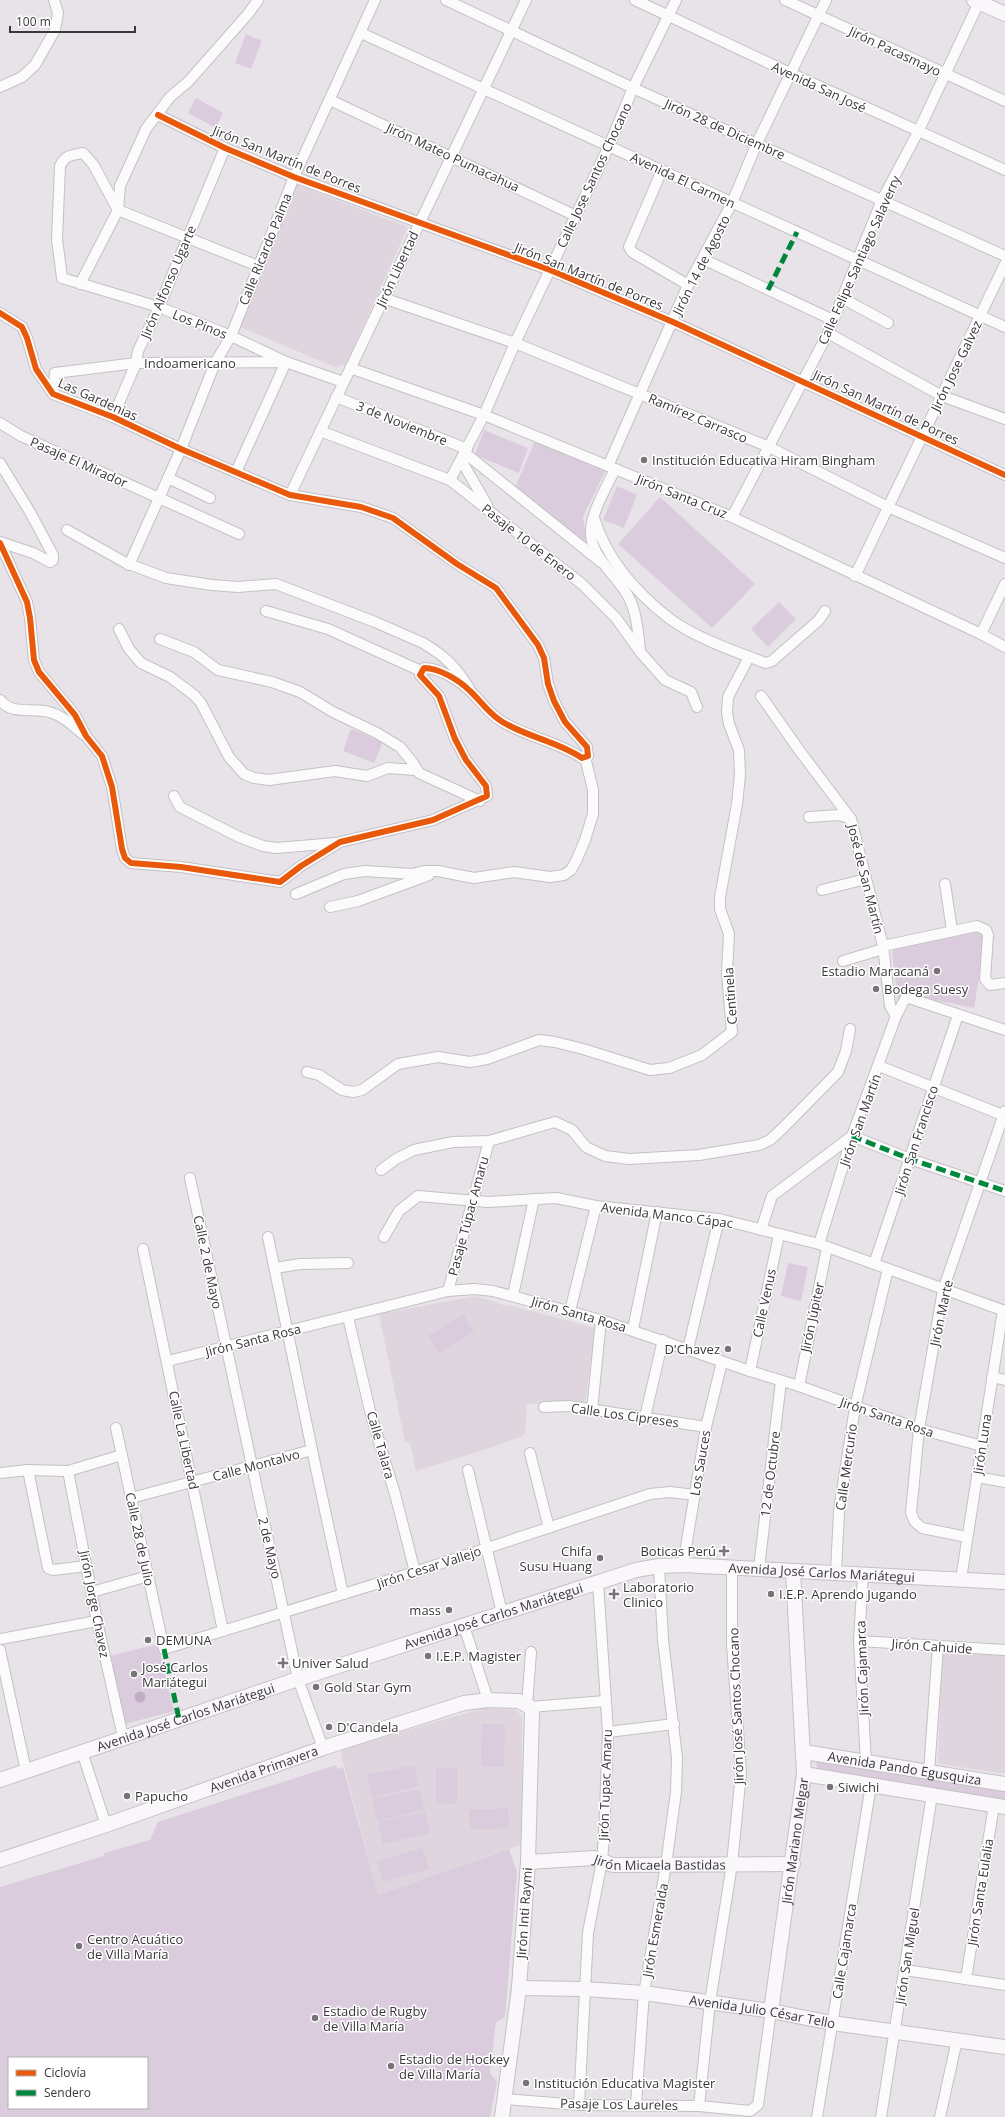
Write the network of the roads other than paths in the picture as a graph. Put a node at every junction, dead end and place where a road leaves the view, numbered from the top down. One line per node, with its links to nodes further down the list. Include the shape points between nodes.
1 (54, 0): 18 (street, via 58,12 55,30 35,65 22,77)
2 (258, 0): 23 (street, via 188,82 170,98)
3 (375, 0): 15 (street, Calle Ricardo Palma)
4 (446, 0): 14 (street, Jirón 28 de Diciembre)
5 (526, 0): 14 (street, Jirón Libertad)
6 (635, 0): 12 (street, Avenida San José)
7 (676, 0): 12 (street, Calle Jose Santos Chocano)
8 (785, 0): 13 (street, Jirón Pacasmayo)
9 (826, 0): 13 (street, Jirón 14 de Agosto)
10 (978, 1): 11 (street); 17 (street, Calle Felipe Santiago Salaverry)
11 (1005, 14)
12 (669, 16): 16 (street, Avenida San José); 19 (street, Calle Jose Santos Chocano)
13 (819, 16): 16 (street, Jirón 14 de Agosto); 17 (street, Jirón Pacasmayo)
14 (512, 30): 19 (street, Jirón 28 de Diciembre); 20 (street, Jirón Libertad)
15 (361, 33): 20 (street, Avenida El Carmen); 21 (street, Calle Ricardo Palma)
16 (792, 74): 24 (street, Avenida San José); 25 (street, Jirón 14 de Agosto)
17 (945, 74): 22 (street, Jirón Pacasmayo); 24 (street, Calle Felipe Santiago Salaverry)
18 (0, 87)
19 (633, 88): 25 (street, Jirón 28 de Diciembre); 26 (street, Calle Jose Santos Chocano)
20 (483, 89): 26 (street, Avenida El Carmen); 28 (street, Jirón Libertad)
21 (330, 100): 28 (street, Jirón Mateo Pumacahua); 31 (street, Calle Ricardo Palma)
22 (1005, 101)
23 (158, 115): 27 (street, Jirón San Martín de Porres); 34 (street, via 146,129 120,186)
24 (918, 132): 30 (street, Avenida San José); 32 (street, Calle Felipe Santiago Salaverry)
25 (757, 143): 32 (street, Jirón 28 de Diciembre); 33 (street, Jirón 14 de Agosto)
26 (609, 146): 29 (street, Avenida El Carmen); 35 (street, Calle Jose Santos Chocano)
27 (226, 148): 31 (street, Jirón San Martín de Porres); 37 (street, Jirón Alfonso Ugarte)
28 (451, 156): 35 (street, Jirón Mateo Pumacahua); 36 (street, Jirón Libertad)
29 (662, 170): 33 (street, Avenida El Carmen); 45 (street, via 630,247 632,252)
30 (1005, 170)
31 (294, 177): 36 (street, Jirón San Martín de Porres); 42 (street, Calle Ricardo Palma)
32 (882, 200): 38 (street, Jirón 28 de Diciembre); 40 (street, Calle Felipe Santiago Salaverry)
33 (732, 203): 39 (street, Jirón 14 de Agosto); 40 (street, Avenida El Carmen)
34 (118, 210): 37 (street); 44 (street); 44 (street, Los Pinos, via 94,164 83,153 68,156 62,162 57,239 61,274 66,280)
35 (576, 216): 43 (street, Calle Jose Santos Chocano)
36 (419, 222): 43 (street, Jirón San Martín de Porres); 46 (street, Jirón Libertad)
37 (188, 237): 42 (street); 48 (street, Jirón Alfonso Ugarte)
38 (1005, 256)
39 (703, 259): 45 (street, Jirón 14 de Agosto); 51 (street)
40 (857, 259): 47 (street, Calle Felipe Santiago Salaverry); 50 (street, Avenida El Carmen)
41 (1005, 264): 50 (street, Jirón Jose Galvez)
42 (258, 266): 56 (street, Calle Ricardo Palma)
43 (550, 270): 52 (street, Jirón San Martín de Porres); 57 (street, Calle Jose Santos Chocano)
44 (80, 284): 48 (street, Los Pinos)
45 (688, 285): 52 (street, Jirón 14 de Agosto)
46 (383, 298): 57 (street, Ramírez Carrasco); 61 (street, Jirón Libertad)
47 (842, 298): 51 (street, Calle Felipe Santiago Salaverry); 53 (street)
48 (159, 307): 56 (street, Los Pinos); 58 (street, Jirón Alfonso Ugarte, via 138,351)
49 (0, 313): 65 (street, Las Gardenias, via 22,327 36,370)
50 (980, 316): 54 (street, Avenida El Carmen); 66 (street, Jirón Jose Galvez)
51 (833, 320): 55 (street, Calle Felipe Santiago Salaverry)
52 (673, 322): 62 (street, Jirón San Martín de Porres); 64 (street, Jirón 14 de Agosto)
53 (888, 323)
54 (1005, 327)
55 (828, 333): 62 (street, Calle Felipe Santiago Salaverry); 66 (street)
56 (231, 336): 59 (street, Los Pinos); 60 (street, Calle Ricardo Palma)
57 (515, 343): 64 (street, Ramírez Carrasco); 68 (street, Calle Jose Santos Chocano)
58 (136, 362): 60 (street, Indoamericano); 65 (street, Indoamericano, via 55,373); 69 (street, Jirón Alfonso Ugarte)
59 (286, 362): 60 (street, Indoamericano); 63 (street, Indoamericano); 79 (street)
60 (216, 363): 75 (street, Calle Ricardo Palma)
61 (350, 368): 63 (street, Jirón Libertad); 68 (street, Jirón Santa Cruz)
62 (804, 381): 73 (street, Jirón San Martín de Porres); 74 (street, Calle Felipe Santiago Salaverry)
63 (343, 382): 67 (street, Jirón Libertad)
64 (640, 393): 74 (street, Ramírez Carrasco); 78 (street, Jirón 14 de Agosto)
65 (53, 394): 69 (street, Las Gardenias)
66 (942, 396): 70 (street); 73 (street, Jirón Jose Galvez)
67 (336, 397): 72 (street, Jirón Libertad); 76 (street, 3 de Noviembre)
68 (484, 415): 76 (street, Calle Jose Santos Chocano); 78 (street, Jirón Santa Cruz)
69 (113, 417): 75 (street, Las Gardenias)
70 (1005, 419)
71 (0, 423): 85 (street, Pasaje El Mirador, via 21,436)
72 (320, 431): 82 (street, Pasaje 10 de Enero); 83 (street, Jirón Libertad)
73 (923, 436): 80 (street, Jirón San Martín de Porres); 86 (street, Jirón Jose Galvez)
74 (768, 447): 86 (street, Ramírez Carrasco); 88 (street, Calle Felipe Santiago Salaverry)
75 (181, 449): 79 (street, Las Gardenias); 81 (street, Calle Ricardo Palma)
76 (465, 454): 82 (street, Calle Jose Santos Chocano); 87 (street); 94 (street, 3 de Noviembre)
77 (0, 463): 92 (street, via 30,512 54,556 53,560 46,561 33,553)
78 (611, 468): 88 (street, Jirón Santa Cruz); 89 (street, Jirón 14 de Agosto)
79 (236, 472): 83 (street, Las Gardenias)
80 (1005, 475)
81 (168, 478): 84 (street); 85 (street, Calle Ricardo Palma)
82 (450, 480): 87 (street, Pasaje 10 de Enero)
83 (290, 495): 112 (street, Las Gardenias, via 362,507 393,518 457,564 496,588 538,645 544,658 554,701 565,722 587,747 589,752)
84 (210, 498)
85 (158, 499): 91 (street, Pasaje El Mirador); 95 (street, Calle Ricardo Palma)
86 (888, 507): 93 (street, Ramírez Carrasco); 96 (street, Jirón Jose Galvez)
87 (490, 511): 104 (street, Pasaje 10 de Enero, via 582,584 616,618)
88 (732, 517): 96 (street, Jirón Santa Cruz)
89 (594, 518): 94 (street, Jirón 14 de Agosto, via 591,538); 105 (street, via 604,546 622,573 665,614 689,630)
90 (67, 530): 95 (street)
91 (239, 534)
92 (0, 542): 111 (street, via 27,602 34,660 39,672 75,715)
93 (1005, 558)
94 (602, 564): 104 (street, via 629,598)
95 (130, 565): 107 (street, via 166,578 212,585 276,584 423,643 448,659)
96 (855, 576): 101 (street, Jirón Santa Cruz)
97 (1005, 584): 101 (street)
98 (266, 611): 106 (street, via 328,629)
99 (825, 611): 105 (street, via 819,620 772,661 766,663)
100 (119, 629): 113 (street, via 129,649 141,663 175,681 198,699 229,757 244,774 269,780 335,770 367,776 388,768)
101 (981, 634): 103 (street, Jirón Santa Cruz)
102 (160, 639): 113 (street, via 194,652 218,670 272,682 300,692 400,747)
103 (1005, 647)
104 (641, 653): 110 (street, Pasaje 10 de Enero, via 665,680 691,692)
105 (749, 657): 134 (street, Centinela, via 728,698 727,712 739,750 740,775 720,897 720,909 729,934 727,973 732,1032 702,1055 669,1068 643,1068 583,1049 539,1040 487,1059 470,1062 438,1057 398,1064 362,1090 353,1092 342,1090 319,1075)
106 (421, 670): 107 (street, via 433,668); 115 (street, via 423,680 439,696 466,760 486,786 487,796)
107 (470, 690): 112 (street, via 502,721 554,742 582,758)
108 (761, 696): 117 (street, José de San Martín, via 798,750)
109 (0, 700): 111 (street, via 11,709 50,712 60,716)
110 (697, 707)
111 (86, 736): 118 (street, via 102,756 107,769 122,849 125,858 131,863 181,867 280,882)
112 (585, 757): 119 (street, via 593,790 593,814 585,840 571,870 557,877 514,872 474,878)
113 (416, 770): 115 (street)
114 (174, 796): 118 (street, via 180,807 239,837 264,846 283,848)
115 (480, 801): 118 (street, via 433,820)
116 (809, 817): 117 (street, via 840,815)
117 (851, 819): 120 (street, José de San Martín)
118 (340, 842)
119 (438, 871): 123 (street, via 412,874 365,871 344,874); 124 (street, via 358,901)
120 (866, 879): 122 (street); 126 (street, José de San Martín)
121 (945, 884): 125 (street)
122 (822, 890)
123 (296, 894)
124 (330, 907)
125 (952, 930): 126 (street); 128 (street, via 977,926 986,930 988,935 985,979 990,985)
126 (883, 948): 127 (street); 130 (street, José de San Martín, via 890,1006)
127 (843, 961)
128 (1005, 982)
129 (958, 1015): 130 (street, Jirón San Martín, via 906,997); 132 (street); 135 (street, Jirón San Francisco)
130 (896, 1016): 133 (street, Jirón San Martín)
131 (850, 1029): 138 (street, via 846,1052 838,1072 783,1128 770,1140 759,1145 699,1155 629,1159 605,1156 586,1147 572,1130 555,1122)
132 (1005, 1030)
133 (879, 1066): 135 (street); 137 (street, Jirón San Martín)
134 (307, 1072)
135 (933, 1087): 136 (street); 139 (street, Jirón San Francisco)
136 (1004, 1114): 142 (street, Jirón Marte)
137 (852, 1136): 139 (street); 149 (street, via 772,1196); 153 (street, Jirón San Martín)
138 (489, 1141): 140 (street, via 453,1142 414,1150); 145 (street, Pasaje Túpac Amaru)
139 (910, 1159): 142 (street); 156 (street, Jirón San Francisco)
140 (381, 1170)
141 (190, 1178): 169 (street, Calle 2 de Mayo)
142 (982, 1183): 143 (street); 159 (street, Jirón Marte)
143 (1005, 1191)
144 (534, 1199): 145 (street, Avenida Manco Cápac); 146 (street, Avenida Manco Cápac, via 556,1198); 161 (street)
145 (473, 1201): 152 (street, Avenida Manco Cápac, via 418,1196 399,1211); 160 (street, Pasaje Túpac Amaru)
146 (596, 1206): 147 (street, Avenida Manco Cápac); 163 (street)
147 (657, 1212): 148 (street, Avenida Manco Cápac); 166 (street)
148 (719, 1219): 149 (street, Avenida Manco Cápac); 170 (street)
149 (761, 1230): 150 (street, Avenida Manco Cápac)
150 (779, 1234): 153 (street, Avenida Manco Cápac); 173 (street, Calle Venus)
151 (268, 1237): 157 (street)
152 (384, 1238)
153 (823, 1246): 156 (street, Avenida Manco Cápac); 177 (street, Jirón Júpiter)
154 (143, 1249): 171 (street, Calle La Libertad)
155 (348, 1263): 157 (street, via 300,1264)
156 (874, 1264): 158 (street, Avenida Manco Cápac)
157 (276, 1268): 167 (street)
158 (888, 1269): 159 (street, Avenida Manco Cápac); 179 (street, Calle Mercurio)
159 (943, 1290): 162 (street, Avenida Manco Cápac); 184 (street, Jirón Marte)
160 (448, 1292): 161 (street, Jirón Santa Rosa, via 474,1289); 164 (street, Jirón Santa Rosa)
161 (513, 1295): 163 (street, Jirón Santa Rosa)
162 (1004, 1310): 174 (street, Jirón Luna)
163 (570, 1311): 165 (street, Jirón Santa Rosa)
164 (348, 1318): 167 (street, Jirón Santa Rosa); 208 (street, Calle Talara, via 371,1415)
165 (601, 1320): 166 (street, Jirón Santa Rosa); 180 (street)
166 (633, 1330): 168 (street, Jirón Santa Rosa)
167 (288, 1331): 169 (street, Jirón Santa Rosa); 186 (street)
168 (663, 1340): 170 (street, Jirón Santa Rosa); 181 (street)
169 (225, 1346): 171 (street, Jirón Santa Rosa); 189 (street, 2 de Mayo)
170 (688, 1348): 172 (street, Jirón Santa Rosa)
171 (168, 1361): 195 (street, Calle La Libertad)
172 (722, 1362): 173 (street, Jirón Santa Rosa); 182 (street, Los Sauces)
173 (750, 1371): 176 (street, Jirón Santa Rosa)
174 (992, 1377): 175 (street); 185 (street, Jirón Luna)
175 (1005, 1380)
176 (781, 1381): 177 (street, Jirón Santa Rosa); 206 (street, 12 de Octubre)
177 (799, 1386): 179 (street, Jirón Santa Rosa)
178 (544, 1407): 180 (street, Calle Los Cipreses, via 569,1406)
179 (855, 1407): 184 (street, Jirón Santa Rosa); 209 (street, Calle Mercurio, via 839,1511)
180 (592, 1410): 181 (street, Calle Los Cipreses)
181 (645, 1417): 182 (street, Calle Los Cipreses)
182 (706, 1427): 197 (street, Los Sauces)
183 (116, 1428): 188 (street, Calle 28 de Julio)
184 (919, 1429): 185 (street, Jirón Santa Rosa); 200 (street, Jirón Marte, via 911,1512 915,1522 922,1528)
185 (982, 1446): 194 (street, Jirón Luna)
186 (312, 1450): 189 (street, Calle Montalvo); 216 (street)
187 (530, 1453): 199 (street)
188 (122, 1454): 192 (street); 198 (street, Calle 28 de Julio)
189 (252, 1466): 195 (street, Calle Montalvo); 217 (street, 2 de Mayo)
190 (28, 1470): 192 (street); 193 (street); 203 (street, via 48,1568 53,1570)
191 (468, 1470): 201 (street)
192 (68, 1471): 203 (street, Jirón Jorge Chavez)
193 (0, 1473)
194 (977, 1477): 196 (street); 200 (street, Jirón Luna)
195 (192, 1482): 198 (street, Calle Montalvo); 221 (street, Calle La Libertad)
196 (1005, 1482)
197 (695, 1495): 199 (street, Jirón Cesar Vallejo, via 670,1492 650,1494); 202 (street, Los Sauces)
198 (131, 1498): 211 (street, Calle 28 de Julio)
199 (549, 1528): 201 (street, Jirón Cesar Vallejo)
200 (967, 1537): 212 (street, Jirón Luna)
201 (486, 1548): 208 (street, Jirón Cesar Vallejo); 218 (street)
202 (683, 1565): 204 (street, Avenida José Carlos Mariátegui); 205 (street, Avenida José Carlos Mariátegui)
203 (87, 1566): 215 (street, Jirón Jorge Chavez)
204 (659, 1566): 214 (street, Avenida José Carlos Mariátegui, via 636,1570); 233 (street, Jirón Esmeralda, via 663,1640)
205 (732, 1567): 206 (street, Avenida José Carlos Mariátegui); 252 (street, Jirón José Santos Chocano, via 732,1644 741,1773)
206 (760, 1568): 207 (street, Avenida José Carlos Mariátegui)
207 (793, 1571): 209 (street, Avenida José Carlos Mariátegui); 238 (street, Jirón Mariano Melgar)
208 (415, 1572): 216 (street, Jirón Cesar Vallejo)
209 (836, 1572): 210 (street, Avenida José Carlos Mariátegui)
210 (863, 1574): 212 (street, Avenida José Carlos Mariátegui); 223 (street, Jirón Cajamarca)
211 (148, 1576): 215 (street); 225 (street, Calle 28 de Julio)
212 (961, 1579): 213 (street, Avenida José Carlos Mariátegui)
213 (1005, 1582)
214 (598, 1583): 218 (street, Avenida José Carlos Mariátegui); 231 (street, Jirón Tupac Amaru)
215 (92, 1592): 219 (street, Jirón Jorge Chavez)
216 (344, 1594): 217 (street, Jirón Cesar Vallejo)
217 (284, 1613): 221 (street, Jirón Cesar Vallejo); 229 (street, 2 de Mayo)
218 (502, 1613): 220 (street, Avenida José Carlos Mariátegui)
219 (97, 1621): 222 (street); 235 (street, Jirón Jorge Chavez)
220 (464, 1626): 229 (street, Avenida José Carlos Mariátegui); 230 (street)
221 (223, 1632): 225 (street, Jirón Cesar Vallejo)
222 (0, 1639)
223 (860, 1641): 224 (street, Jirón Cahuide); 239 (street, Jirón Cajamarca)
224 (938, 1646): 227 (street, Jirón Cahuide); 241 (street)
225 (164, 1649)
226 (0, 1650): 240 (street)
227 (1005, 1650)
228 (531, 1652): 232 (street)
229 (298, 1679): 235 (street, Avenida José Carlos Mariátegui); 236 (street, 2 de Mayo)
230 (488, 1700): 232 (street, Avenida Primavera, via 519,1701); 236 (street, Avenida Primavera, via 464,1703)
231 (606, 1701): 232 (street); 234 (street, Jirón Tupac Amaru)
232 (529, 1706): 251 (street, Jirón Inti Raymi, via 532,1712)
233 (674, 1724): 234 (street); 254 (street, Jirón Esmeralda, via 676,1792)
234 (608, 1732): 250 (street, Jirón Tupac Amaru)
235 (123, 1737): 237 (street, Avenida José Carlos Mariátegui)
236 (323, 1748): 248 (street, Avenida Primavera)
237 (82, 1752): 240 (street, Avenida José Carlos Mariátegui); 248 (street)
238 (804, 1752): 239 (street, Avenida Pando Egusquiza); 242 (street, Jirón Mariano Melgar)
239 (866, 1762): 241 (street, Avenida Pando Egusquiza)
240 (26, 1771): 243 (street, Avenida José Carlos Mariátegui)
241 (929, 1772): 244 (street, Avenida Pando Egusquiza)
242 (804, 1774): 245 (street, Avenida Pando Egusquiza); 253 (street, Jirón Mariano Melgar)
243 (0, 1780)
244 (1005, 1784)
245 (871, 1785): 246 (street, Avenida Pando Egusquiza); 263 (street, Calle Cajamarca)
246 (932, 1795): 247 (street, Avenida Pando Egusquiza); 255 (street, Jirón San Miguel)
247 (999, 1806): 256 (street, Jirón Santa Eulalia)
248 (106, 1825): 249 (street, Avenida Primavera)
249 (0, 1860)
250 (602, 1861): 251 (street, Jirón Micaela Bastidas, via 594,1858); 254 (street, Jirón Micaela Bastidas, via 613,1865); 259 (street, Jirón Tupac Amaru, via 588,1932)
251 (528, 1862): 258 (street, Jirón Inti Raymi)
252 (732, 1864): 253 (street, Jirón Micaela Bastidas); 254 (street, Jirón Micaela Bastidas); 261 (street, Jirón José Santos Chocano)
253 (793, 1864): 262 (street, Jirón Mariano Melgar)
254 (666, 1865): 260 (street, Jirón Esmeralda)
255 (905, 1970): 256 (street); 264 (street, Jirón San Miguel)
256 (966, 1979): 257 (street)
257 (1005, 1985)
258 (518, 1988): 259 (street, Avenida Julio César Tello); 267 (street, Jirón Inti Raymi)
259 (584, 1989): 260 (street, Avenida Julio César Tello); 269 (street, Jirón Tupac Amaru)
260 (644, 1993): 261 (street, Avenida Julio César Tello); 268 (street, Jirón Esmeralda)
261 (710, 2002): 262 (street, Avenida Julio César Tello); 270 (street, Jirón José Santos Chocano)
262 (771, 2011): 263 (street, Avenida Julio César Tello); 271 (street, Jirón Mariano Melgar)
263 (832, 2023): 264 (street, Avenida Julio César Tello); 273 (street, Calle Cajamarca)
264 (895, 2032): 265 (street, Avenida Julio César Tello); 274 (street, Jirón San Miguel)
265 (957, 2040): 266 (street, Avenida Julio César Tello); 275 (street)
266 (1005, 2047)
267 (506, 2099): 269 (street, Pasaje Los Laureles); 272 (street, Jirón Inti Raymi)
268 (636, 2104): 269 (street, Pasaje Los Laureles); 270 (street, Pasaje Los Laureles)
269 (579, 2105)
270 (699, 2106): 271 (street, Pasaje Los Laureles, via 750,2111)
271 (756, 2108)
272 (502, 2117)
273 (817, 2117)
274 (881, 2117)
275 (940, 2117)

